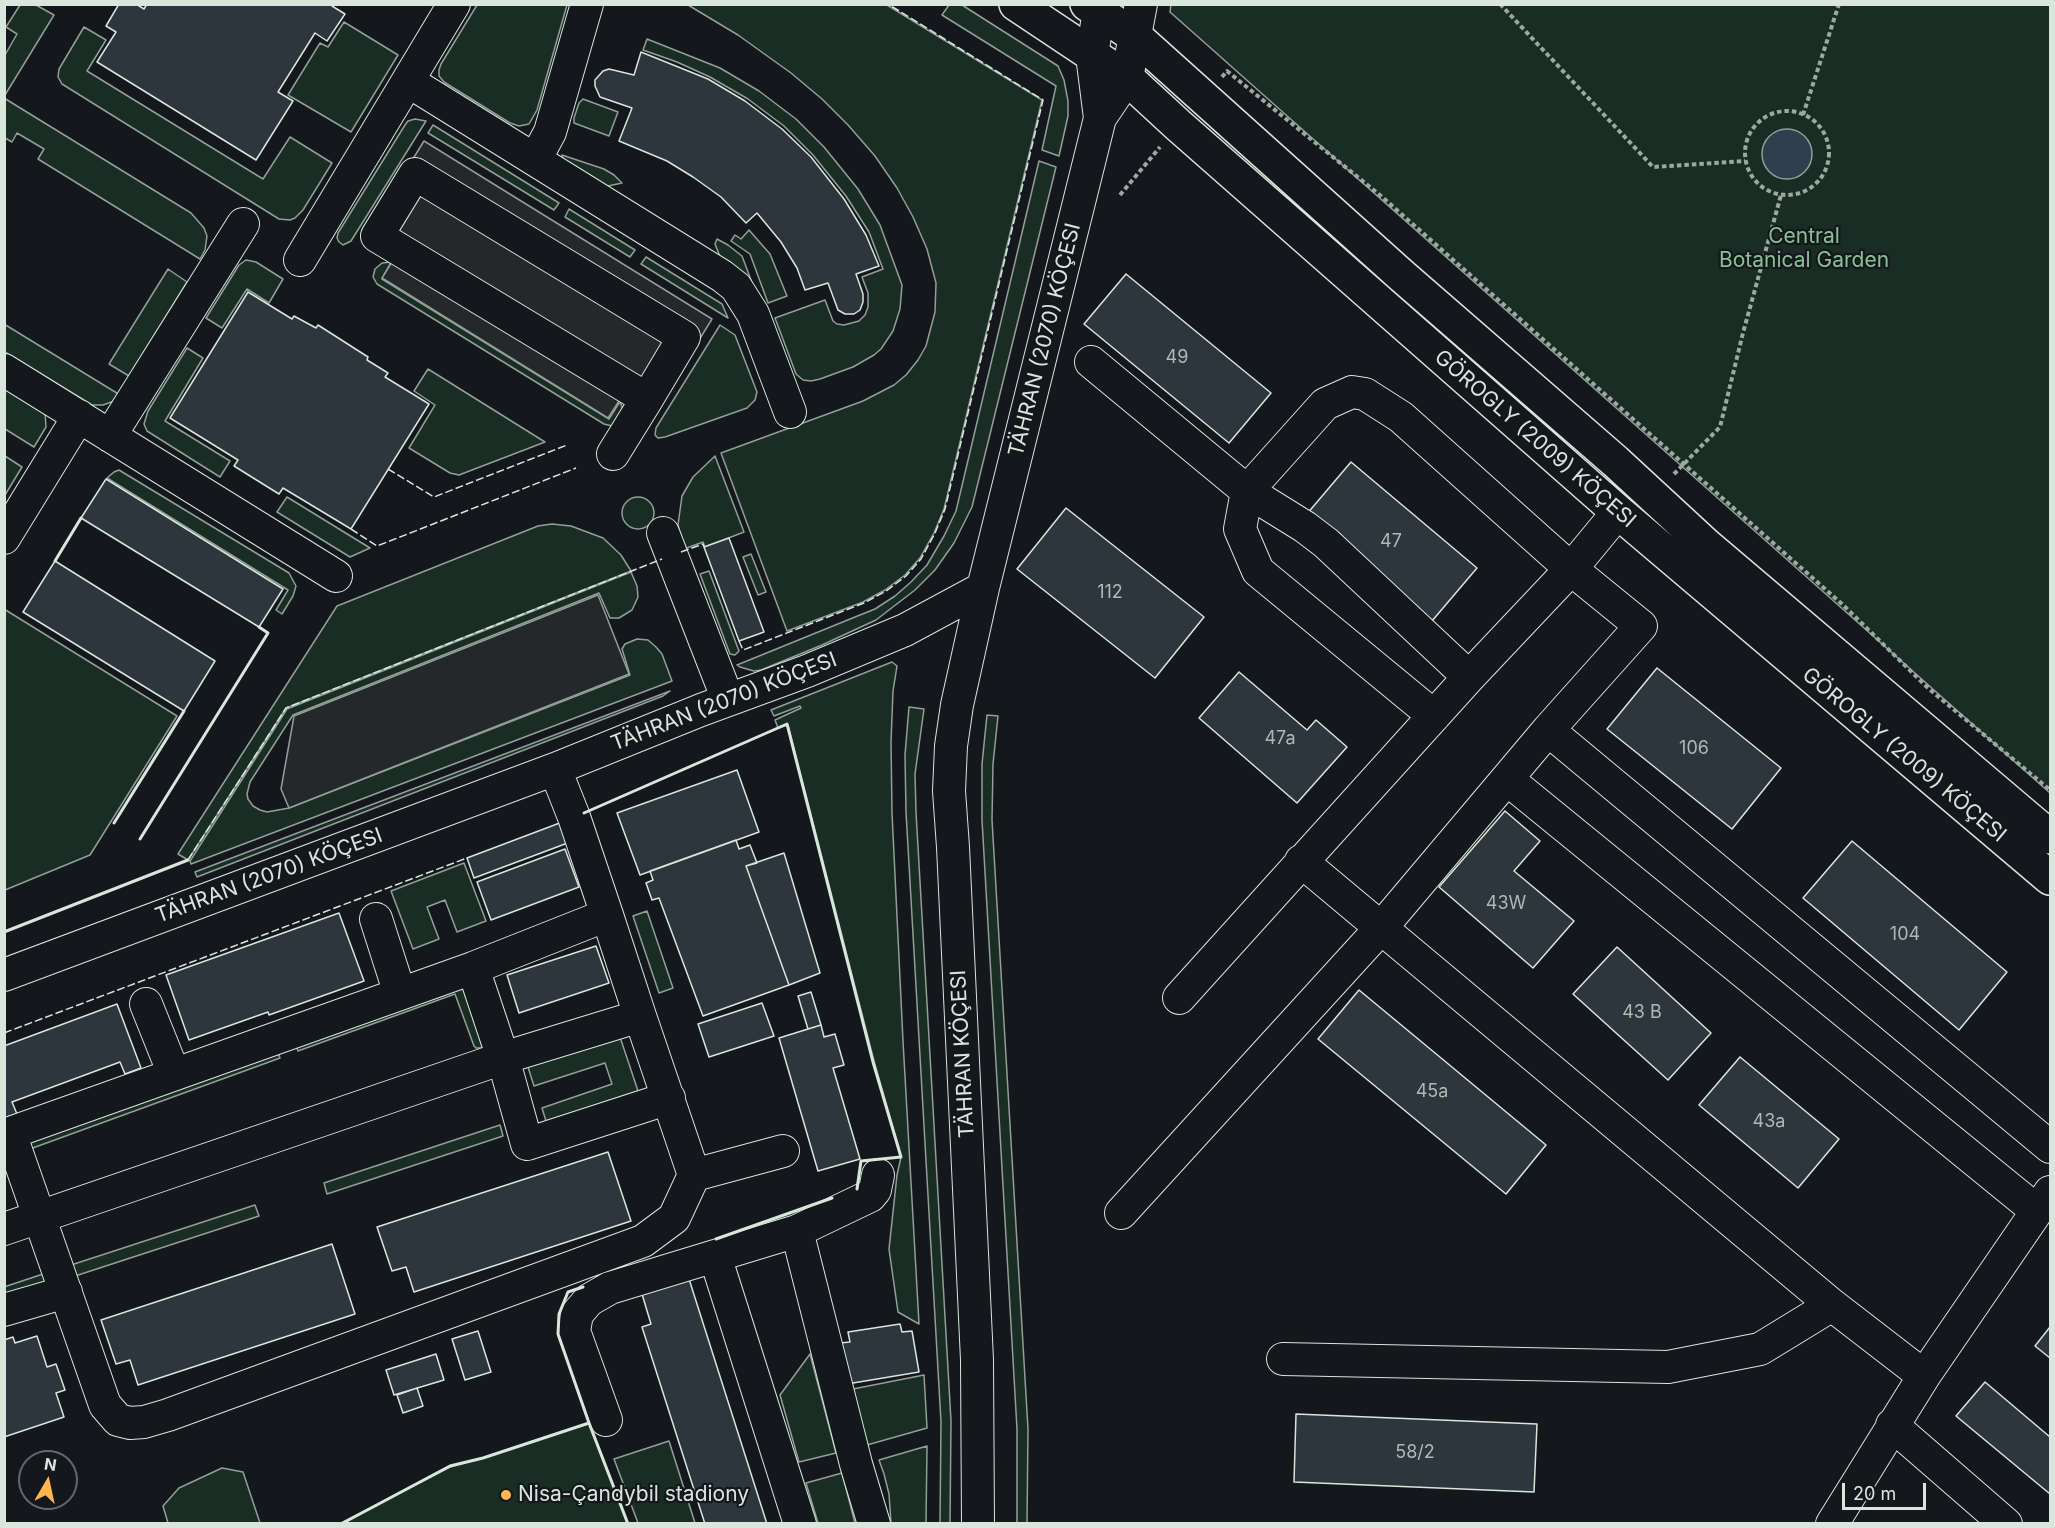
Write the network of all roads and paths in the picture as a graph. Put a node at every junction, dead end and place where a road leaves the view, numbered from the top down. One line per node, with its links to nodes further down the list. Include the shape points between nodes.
1 (454, 4): 11 (street)
2 (586, 4): 16 (street, via 550,132)
3 (1016, 4): 9 (main road, GÖROGLY (2009) KÖÇESI)
4 (1141, 4): 8 (street, TÄHRAN (2070) KÖÇESI)
5 (1500, 4): 17 (path, via 1653,167)
6 (1839, 4): 13 (path)
7 (1095, 7): 8 (main road, GÖROGLY (2009) KÖÇESI); 9 (street, TÄHRAN (2070) KÖÇESI)
8 (1136, 37): 10 (street, TÄHRAN (2070) KÖÇESI); 12 (main road, GÖROGLY (2009) KÖÇESI)
9 (1092, 55): 10 (main road, GÖROGLY (2009) KÖÇESI); 14 (street, TÄHRAN (2070) KÖÇESI)
10 (1127, 78): 14 (street, TÄHRAN (2070) KÖÇESI); 15 (main road, GÖROGLY (2009) KÖÇESI)
11 (408, 81): 16 (street); 21 (street)
12 (1204, 98): 29 (path, via 1227,71 1381,196); 31 (main road, GÖROGLY (2009) KÖÇESI)
13 (1803, 114): 17 (path, via 1778,112 1755,125 1748,135); 19 (path, via 1823,132 1828,144 1827,164 1818,182 1808,190)
14 (1100, 118): 37 (street, TÄHRAN (2070) KÖÇESI)
15 (1178, 125): 18 (path); 32 (main road, GÖROGLY (2009) KÖÇESI)
16 (535, 160): 25 (street, via 736,287 753,314)
17 (1745, 161): 19 (path, via 1758,184)
18 (1120, 195)
19 (1781, 195): 29 (path, via 1720,427)
20 (243, 224): 27 (street)
21 (300, 260)
22 (1091, 362): 30 (street)
23 (4, 370): 26 (street)
24 (647, 399): 24 (street, via 684,337 415,174 377,236); 28 (street)
25 (790, 412)
26 (79, 416): 27 (street); 34 (street)
27 (110, 436): 36 (street)
28 (614, 454)
29 (1684, 464): 31 (path); 44 (path, via 1842,604 1928,688)
30 (1247, 491): 35 (street, via 1325,404 1352,392 1365,394 1401,417); 38 (street, via 1326,543); 40 (street, via 1240,529 1258,570)
31 (1653, 497): 45 (main road, GÖROGLY (2009) KÖÇESI)
32 (1618, 512): 35 (street); 47 (main road, GÖROGLY (2009) KÖÇESI)
33 (663, 533): 39 (street)
34 (4, 538)
35 (1571, 569): 38 (street); 41 (street, via 1641,626)
36 (336, 576)
37 (983, 588): 39 (street, TÄHRAN (2070) KÖÇESI, via 905,630); 79 (street, TÄHRAN KÖÇESI, via 957,705 949,791 976,1337)
38 (1469, 677): 40 (street)
39 (728, 700): 42 (street, TÄHRAN (2070) KÖÇESI)
40 (1434, 716): 46 (street)
41 (1548, 730): 43 (street); 60 (street)
42 (555, 769): 48 (street); 52 (street, TÄHRAN (2070) KÖÇESI)
43 (1507, 780): 50 (street); 64 (street)
44 (2050, 790)
45 (2050, 837)
46 (1301, 861): 50 (street); 54 (street)
47 (2050, 879)
48 (607, 915): 51 (street); 56 (street)
49 (376, 919): 53 (street)
50 (1381, 928): 65 (street); 71 (street)
51 (473, 968): 53 (street); 57 (street)
52 (4, 975)
53 (400, 994): 58 (street)
54 (1179, 998)
55 (146, 1004): 58 (street)
56 (640, 1016): 57 (street); 59 (street)
57 (503, 1058): 59 (street, via 527,1144); 66 (street)
58 (174, 1074): 66 (street, via 10,1133)
59 (669, 1098): 62 (street)
60 (2050, 1147)
61 (783, 1150): 62 (street)
62 (694, 1175): 70 (street, via 674,1218 643,1240 144,1422 118,1420 105,1405)
63 (878, 1175): 68 (street, via 870,1196)
64 (2044, 1201): 74 (street)
65 (1121, 1214)
66 (39, 1217): 67 (street); 70 (street)
67 (4, 1229)
68 (797, 1231): 69 (street); 78 (street)
69 (715, 1256): 75 (street, via 610,1288 589,1300 577,1314 574,1331); 77 (street)
70 (66, 1292): 72 (street)
71 (1832, 1305): 73 (street, via 1760,1348 1668,1367); 74 (street)
72 (4, 1310)
73 (1283, 1359)
74 (1924, 1376): 76 (street)
75 (606, 1420)
76 (1892, 1425): 80 (street); 81 (street)
77 (800, 1524)
78 (874, 1524)
79 (978, 1524)
80 (1832, 1524)
81 (2007, 1524)

